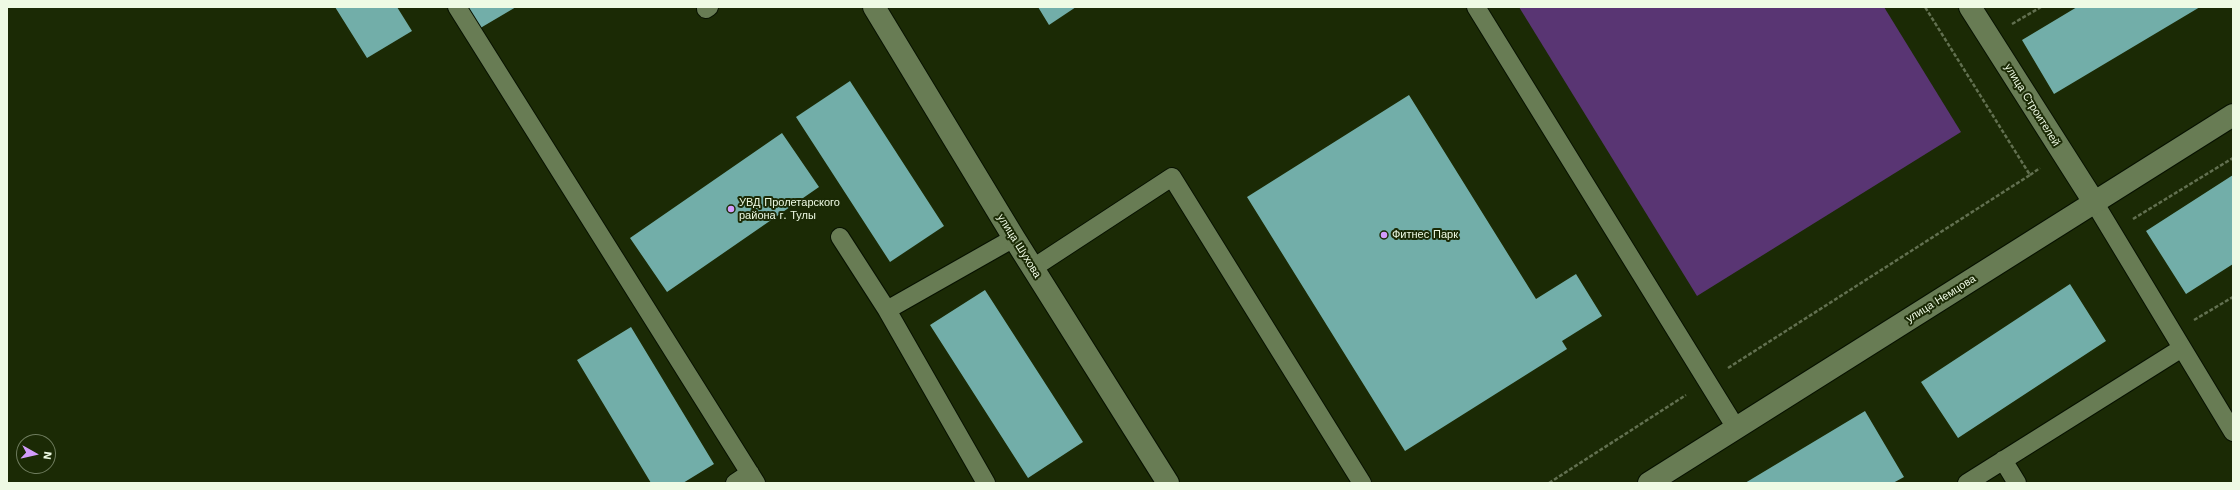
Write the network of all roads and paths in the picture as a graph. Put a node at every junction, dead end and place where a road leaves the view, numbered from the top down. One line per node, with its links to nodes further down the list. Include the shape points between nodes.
1 (457, 7): 23 (lane)
2 (874, 7): 13 (street, улица Шухова)
3 (1476, 7): 19 (lane)
4 (1925, 7): 19 (path, via 2030,175)
5 (1970, 7): 10 (street, улица Строителей)
6 (2041, 7): 7 (path)
7 (2010, 26)
8 (2233, 116): 10 (street, улица Немцова)
9 (2233, 158): 11 (path)
10 (2094, 202): 11 (lane); 20 (street, улица Немцова)
11 (2112, 232): 17 (lane)
12 (840, 237): 16 (lane)
13 (1014, 238): 14 (street, улица Шухова); 16 (lane)
14 (1033, 268): 26 (street, улица Шухова); 27 (lane, via 1172,177)
15 (2233, 297): 17 (path)
16 (887, 310): 25 (lane)
17 (2172, 332): 18 (lane)
18 (2182, 348): 21 (lane); 22 (lane)
19 (1707, 382): 20 (lane); 28 (path)
20 (1736, 428): 29 (street, улица Немцова)
21 (2233, 432)
22 (2003, 460): 30 (lane); 31 (lane)
23 (753, 478): 24 (lane)
24 (735, 483)
25 (986, 483)
26 (1168, 483)
27 (1362, 483)
28 (1549, 483)
29 (1649, 483)
30 (1967, 483)
31 (2017, 483)

